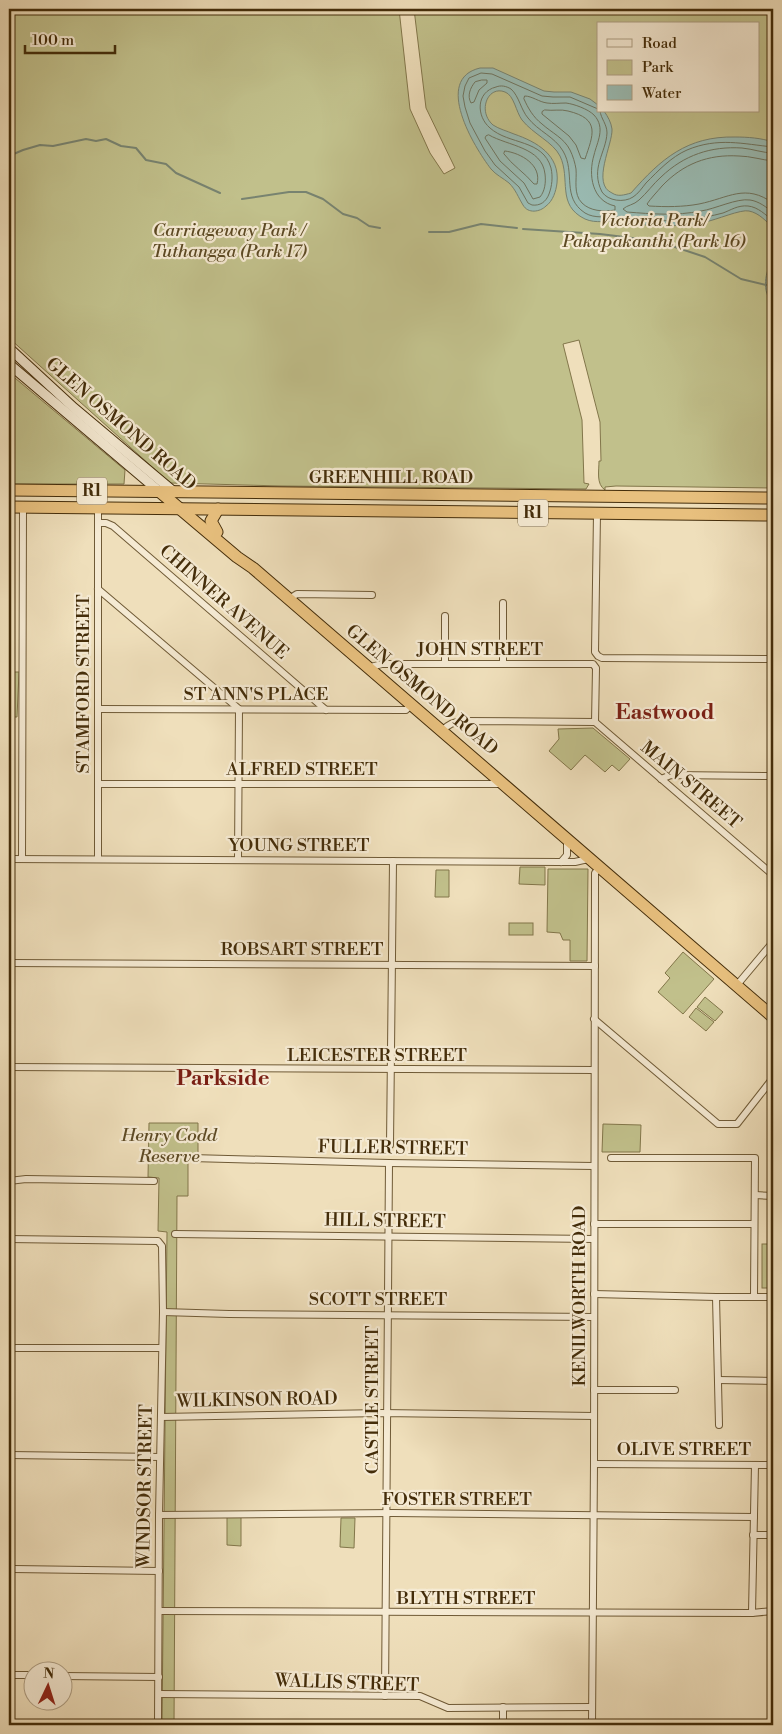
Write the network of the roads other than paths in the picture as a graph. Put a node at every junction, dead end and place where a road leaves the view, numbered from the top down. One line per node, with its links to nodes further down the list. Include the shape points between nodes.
1 (9, 348): 6 (main road, GLEN OSMOND ROAD)
2 (9, 364): 5 (main road, GLEN OSMOND ROAD)
3 (9, 490): 4 (highway, GREENHILL ROAD / R1)
4 (23, 490): 5 (highway, GREENHILL ROAD / R1); 9 (highway)
5 (160, 492): 6 (highway, GREENHILL ROAD / R1); 11 (highway, GLEN OSMOND ROAD)
6 (174, 492): 7 (highway, GREENHILL ROAD / R1); 12 (highway, GLEN OSMOND ROAD)
7 (773, 498)
8 (9, 507): 9 (highway, GREENHILL ROAD / R1)
9 (23, 507): 10 (highway, GREENHILL ROAD / R1); 42 (street)
10 (98, 508): 11 (highway, GREENHILL ROAD / R1); 16 (street, STAMFORD STREET)
11 (178, 509): 12 (highway, GREENHILL ROAD / R1); 18 (highway, GLEN OSMOND ROAD)
12 (192, 509): 13 (highway, GREENHILL ROAD / R1); 17 (highway, GLEN OSMOND ROAD)
13 (218, 509): 14 (highway, GREENHILL ROAD / R1); 17 (highway, via 211,520)
14 (597, 513): 15 (highway, GREENHILL ROAD / R1); 24 (street, via 598,656)
15 (773, 515)
16 (98, 523): 19 (street, STAMFORD STREET); 31 (street, CHINNER AVENUE, via 113,526)
17 (217, 532): 18 (highway, GLEN OSMOND ROAD, via 241,552)
18 (253, 568): 21 (highway, GLEN OSMOND ROAD)
19 (98, 589): 29 (street, STAMFORD STREET); 30 (street)
20 (372, 595): 21 (street, via 297,594)
21 (290, 599): 27 (highway, GLEN OSMOND ROAD)
22 (504, 603): 26 (street)
23 (445, 616): 25 (street)
24 (773, 659)
25 (445, 663): 26 (street, JOHN STREET); 27 (street, JOHN STREET, via 382,664)
26 (503, 664): 32 (street, JOHN STREET, via 593,664 596,668)
27 (368, 668): 28 (highway, GLEN OSMOND ROAD)
28 (411, 705): 31 (street, ST ANN'S PLACE, via 406,710); 33 (highway, GLEN OSMOND ROAD)
29 (98, 709): 30 (street, ST ANN'S PLACE); 36 (street, STAMFORD STREET)
30 (239, 709): 31 (street, ST ANN'S PLACE); 37 (street)
31 (326, 710)
32 (595, 722): 33 (street, via 455,722); 35 (street, MAIN STREET)
33 (442, 731): 38 (highway, GLEN OSMOND ROAD)
34 (773, 776): 35 (street, via 675,775)
35 (661, 778): 48 (street, MAIN STREET)
36 (98, 784): 37 (street, ALFRED STREET); 43 (street, STAMFORD STREET)
37 (239, 784): 38 (street, ALFRED STREET); 44 (street)
38 (505, 784): 39 (highway, GLEN OSMOND ROAD)
39 (567, 840): 41 (highway, GLEN OSMOND ROAD); 46 (street, via 567,855)
40 (9, 858): 42 (street, YOUNG STREET)
41 (588, 858): 46 (street, YOUNG STREET); 47 (highway, GLEN OSMOND ROAD)
42 (22, 859): 43 (street, YOUNG STREET)
43 (98, 859): 44 (street, YOUNG STREET)
44 (238, 860): 45 (street, YOUNG STREET)
45 (393, 861): 46 (street, YOUNG STREET); 51 (street)
46 (561, 862)
47 (599, 868): 52 (street, KENILWORTH ROAD, via 595,875); 53 (highway, GLEN OSMOND ROAD)
48 (773, 875)
49 (773, 942): 53 (street)
50 (9, 962): 51 (street, ROBSART STREET)
51 (391, 965): 52 (street, ROBSART STREET); 57 (street)
52 (595, 966): 55 (street, KENILWORTH ROAD)
53 (736, 985): 54 (highway, GLEN OSMOND ROAD)
54 (773, 1017)
55 (594, 1019): 58 (street, KENILWORTH ROAD); 59 (street, via 718,1124 737,1124)
56 (9, 1067): 57 (street, LEICESTER STREET)
57 (389, 1070): 58 (street, LEICESTER STREET); 60 (street)
58 (594, 1070): 64 (street, KENILWORTH ROAD)
59 (773, 1078)
60 (390, 1145)
61 (191, 1158): 63 (street, FULLER STREET)
62 (611, 1158): 67 (street, via 754,1158)
63 (389, 1163): 64 (street, FULLER STREET); 72 (street, CASTLE STREET)
64 (594, 1166): 69 (street, KENILWORTH ROAD)
65 (9, 1181): 66 (street)
66 (154, 1181)
67 (755, 1195): 68 (street); 70 (street)
68 (773, 1196)
69 (594, 1224): 70 (street); 74 (street, KENILWORTH ROAD)
70 (754, 1224): 76 (street)
71 (175, 1234): 72 (street, HILL STREET)
72 (389, 1237): 74 (street, HILL STREET); 80 (street, CASTLE STREET)
73 (9, 1239): 79 (street, WINDSOR STREET, via 158,1241 162,1246)
74 (594, 1239): 75 (street, KENILWORTH ROAD)
75 (594, 1294): 77 (street); 81 (street, KENILWORTH ROAD)
76 (754, 1296): 77 (street); 78 (street)
77 (716, 1297): 84 (street)
78 (773, 1297)
79 (163, 1312): 80 (street, SCOTT STREET); 83 (street, WINDSOR STREET)
80 (387, 1314): 81 (street, SCOTT STREET); 88 (street, CASTLE STREET)
81 (593, 1317): 86 (street, KENILWORTH ROAD)
82 (16, 1348): 83 (street)
83 (161, 1348): 90 (street, WINDSOR STREET)
84 (718, 1380): 85 (street); 91 (street)
85 (773, 1381)
86 (594, 1390): 87 (street); 89 (street, KENILWORTH ROAD)
87 (675, 1390)
88 (387, 1413): 89 (street, WILKINSON ROAD); 90 (street, WILKINSON ROAD); 97 (street, CASTLE STREET)
89 (594, 1416): 94 (street, KENILWORTH ROAD)
90 (161, 1417): 93 (street, WINDSOR STREET)
91 (719, 1425)
92 (9, 1455): 93 (street)
93 (160, 1457): 99 (street, WINDSOR STREET)
94 (594, 1464): 95 (street, OLIVE STREET); 98 (street, KENILWORTH ROAD)
95 (755, 1464): 96 (street, OLIVE STREET); 100 (street)
96 (773, 1465)
97 (387, 1514): 98 (street, FOSTER STREET); 99 (street, FOSTER STREET); 108 (street, CASTLE STREET)
98 (594, 1514): 100 (street, FOSTER STREET); 106 (street, KENILWORTH ROAD)
99 (159, 1515): 104 (street, WINDSOR STREET)
100 (754, 1517): 101 (street)
101 (753, 1534): 102 (street); 109 (street)
102 (773, 1535)
103 (13, 1570): 104 (street)
104 (159, 1571): 105 (street, WINDSOR STREET)
105 (159, 1612): 108 (street, BLYTH STREET); 113 (street, WINDSOR STREET)
106 (592, 1612): 108 (street, BLYTH STREET); 109 (street, BLYTH STREET); 117 (street, KENILWORTH ROAD)
107 (773, 1612): 109 (street, BLYTH STREET)
108 (386, 1613): 115 (street, CASTLE STREET)
109 (752, 1613)
110 (9, 1675): 111 (street)
111 (22, 1675)
112 (72, 1676): 113 (street)
113 (159, 1677): 114 (street, WINDSOR STREET)
114 (159, 1694): 115 (street, WALLIS STREET); 118 (street, WINDSOR STREET)
115 (385, 1696): 116 (street, WALLIS STREET, via 420,1696 448,1708)
116 (503, 1707): 117 (street, WALLIS STREET); 119 (street)
117 (592, 1707): 120 (street, KENILWORTH ROAD)
118 (158, 1725)
119 (503, 1725)
120 (592, 1725)

